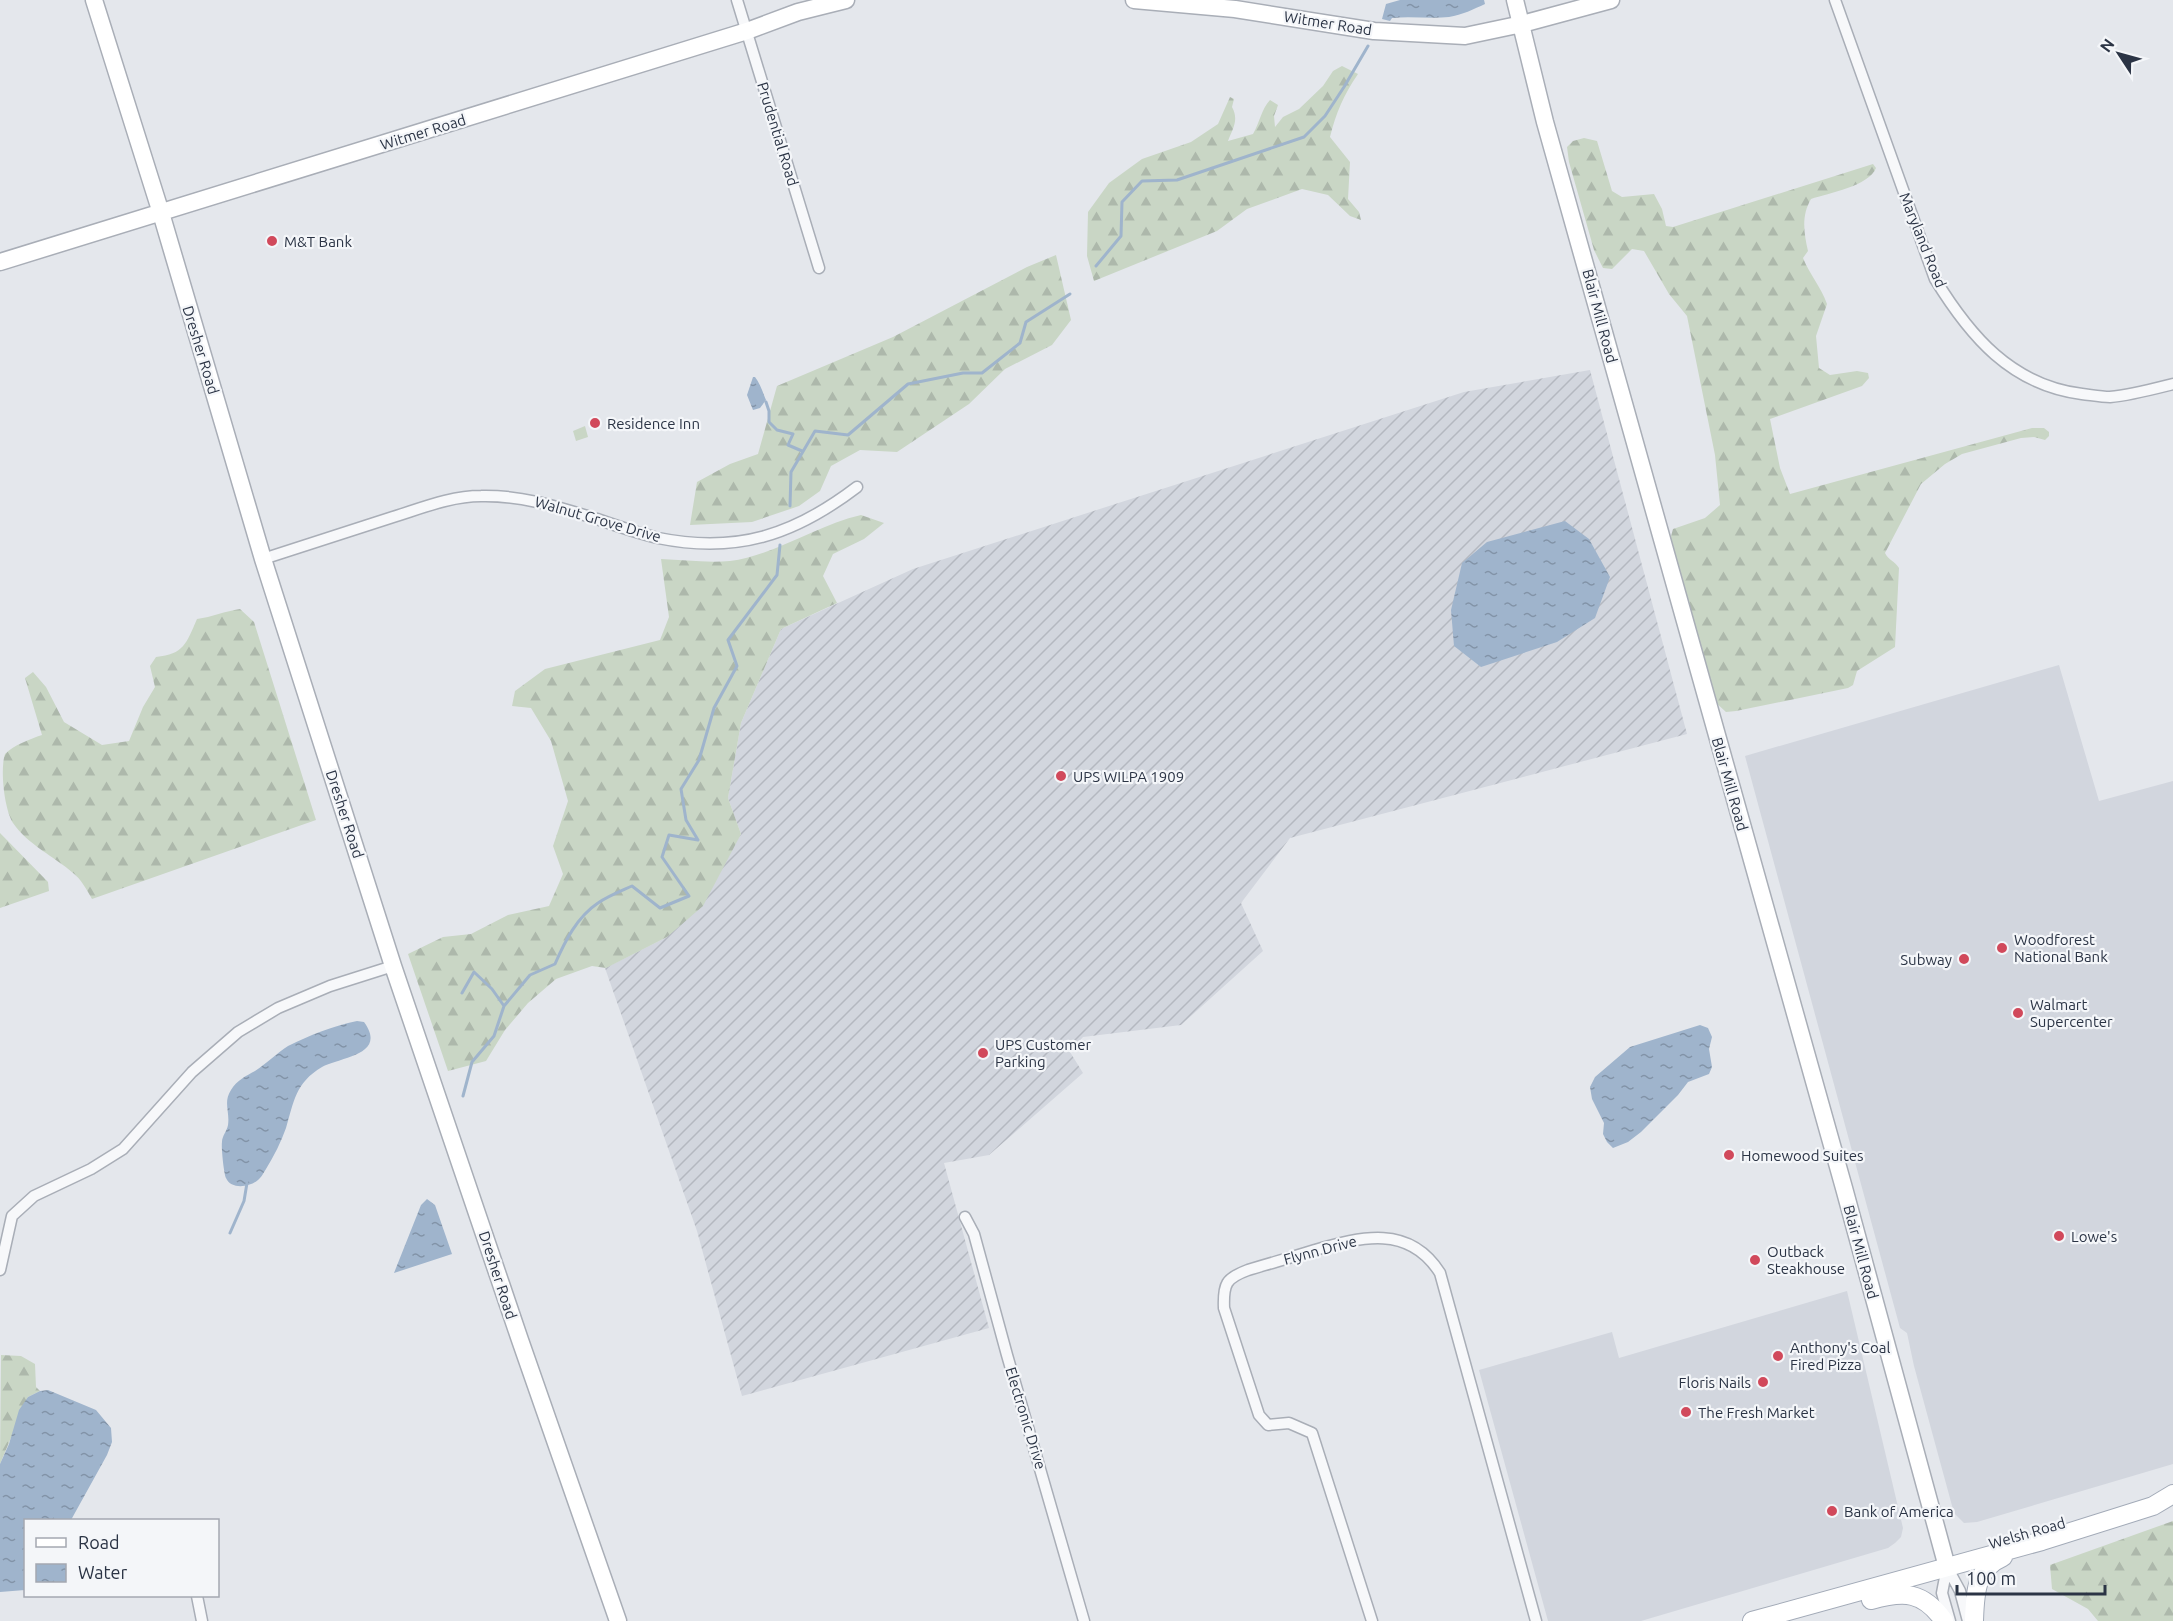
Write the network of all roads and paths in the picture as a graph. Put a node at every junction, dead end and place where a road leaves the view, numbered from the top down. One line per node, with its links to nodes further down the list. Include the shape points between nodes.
1 (94, 0): 10 (main road, Dresher Road)
2 (737, 0): 9 (street, Prudential Road)
3 (846, 0): 9 (main road, Witmer Road)
4 (1134, 0): 8 (main road, Witmer Road, via 1235,9 1387,32 1466,36)
5 (1515, 0): 8 (main road, Blair Mill Road)
6 (1611, 0): 8 (main road, Witmer Road)
7 (1835, 0): 13 (street, Maryland Road, via 1935,279 1955,312 1984,347 2020,374 2062,391 2109,397)
8 (1522, 24): 23 (main road, Blair Mill Road, via 1545,122)
9 (747, 31): 10 (main road, Witmer Road); 12 (street, Prudential Road)
10 (161, 213): 11 (main road, Witmer Road); 15 (main road, Dresher Road)
11 (0, 262)
12 (819, 268)
13 (2173, 384)
14 (857, 487): 15 (street, Walnut Grove Drive, via 808,520 771,536 720,544 642,534 524,498 478,496 445,501)
15 (263, 559): 16 (main road, Dresher Road)
16 (393, 966): 18 (street, via 330,986 251,1023 192,1072 123,1149 34,1197); 28 (main road, Dresher Road)
17 (0, 1214): 18 (street)
18 (12, 1216): 20 (street)
19 (965, 1217): 29 (street, Electronic Drive, via 974,1234)
20 (0, 1270)
21 (2173, 1493): 22 (main road, Welsh Road, via 2153,1506); 23 (main road, Welsh Road)
22 (2043, 1540): 23 (main road, Welsh Road); 36 (main road, via 1996,1560 1985,1569 1977,1585)
23 (1945, 1562): 25 (main road, Welsh Road); 26 (main road, Welsh Road, via 1801,1598); 34 (street, via 1942,1593); 35 (street, via 1960,1591)
24 (197, 1597): 27 (street)
25 (1821, 1602): 26 (main road, Welsh Road); 33 (main road, via 1862,1603 1889,1595 1908,1595 1930,1604)
26 (1780, 1613): 32 (main road, Welsh Road)
27 (202, 1621)
28 (618, 1621)
29 (1084, 1621)
30 (1372, 1621): 31 (street, Flynn Drive, via 1312,1433 1289,1423 1268,1425 1259,1415 1224,1308 1224,1290 1238,1274 1348,1240 1373,1237 1404,1241 1426,1256 1440,1273)
31 (1536, 1621)
32 (1752, 1621)
33 (1944, 1621)
34 (1950, 1621)
35 (1968, 1621)
36 (1974, 1621)

